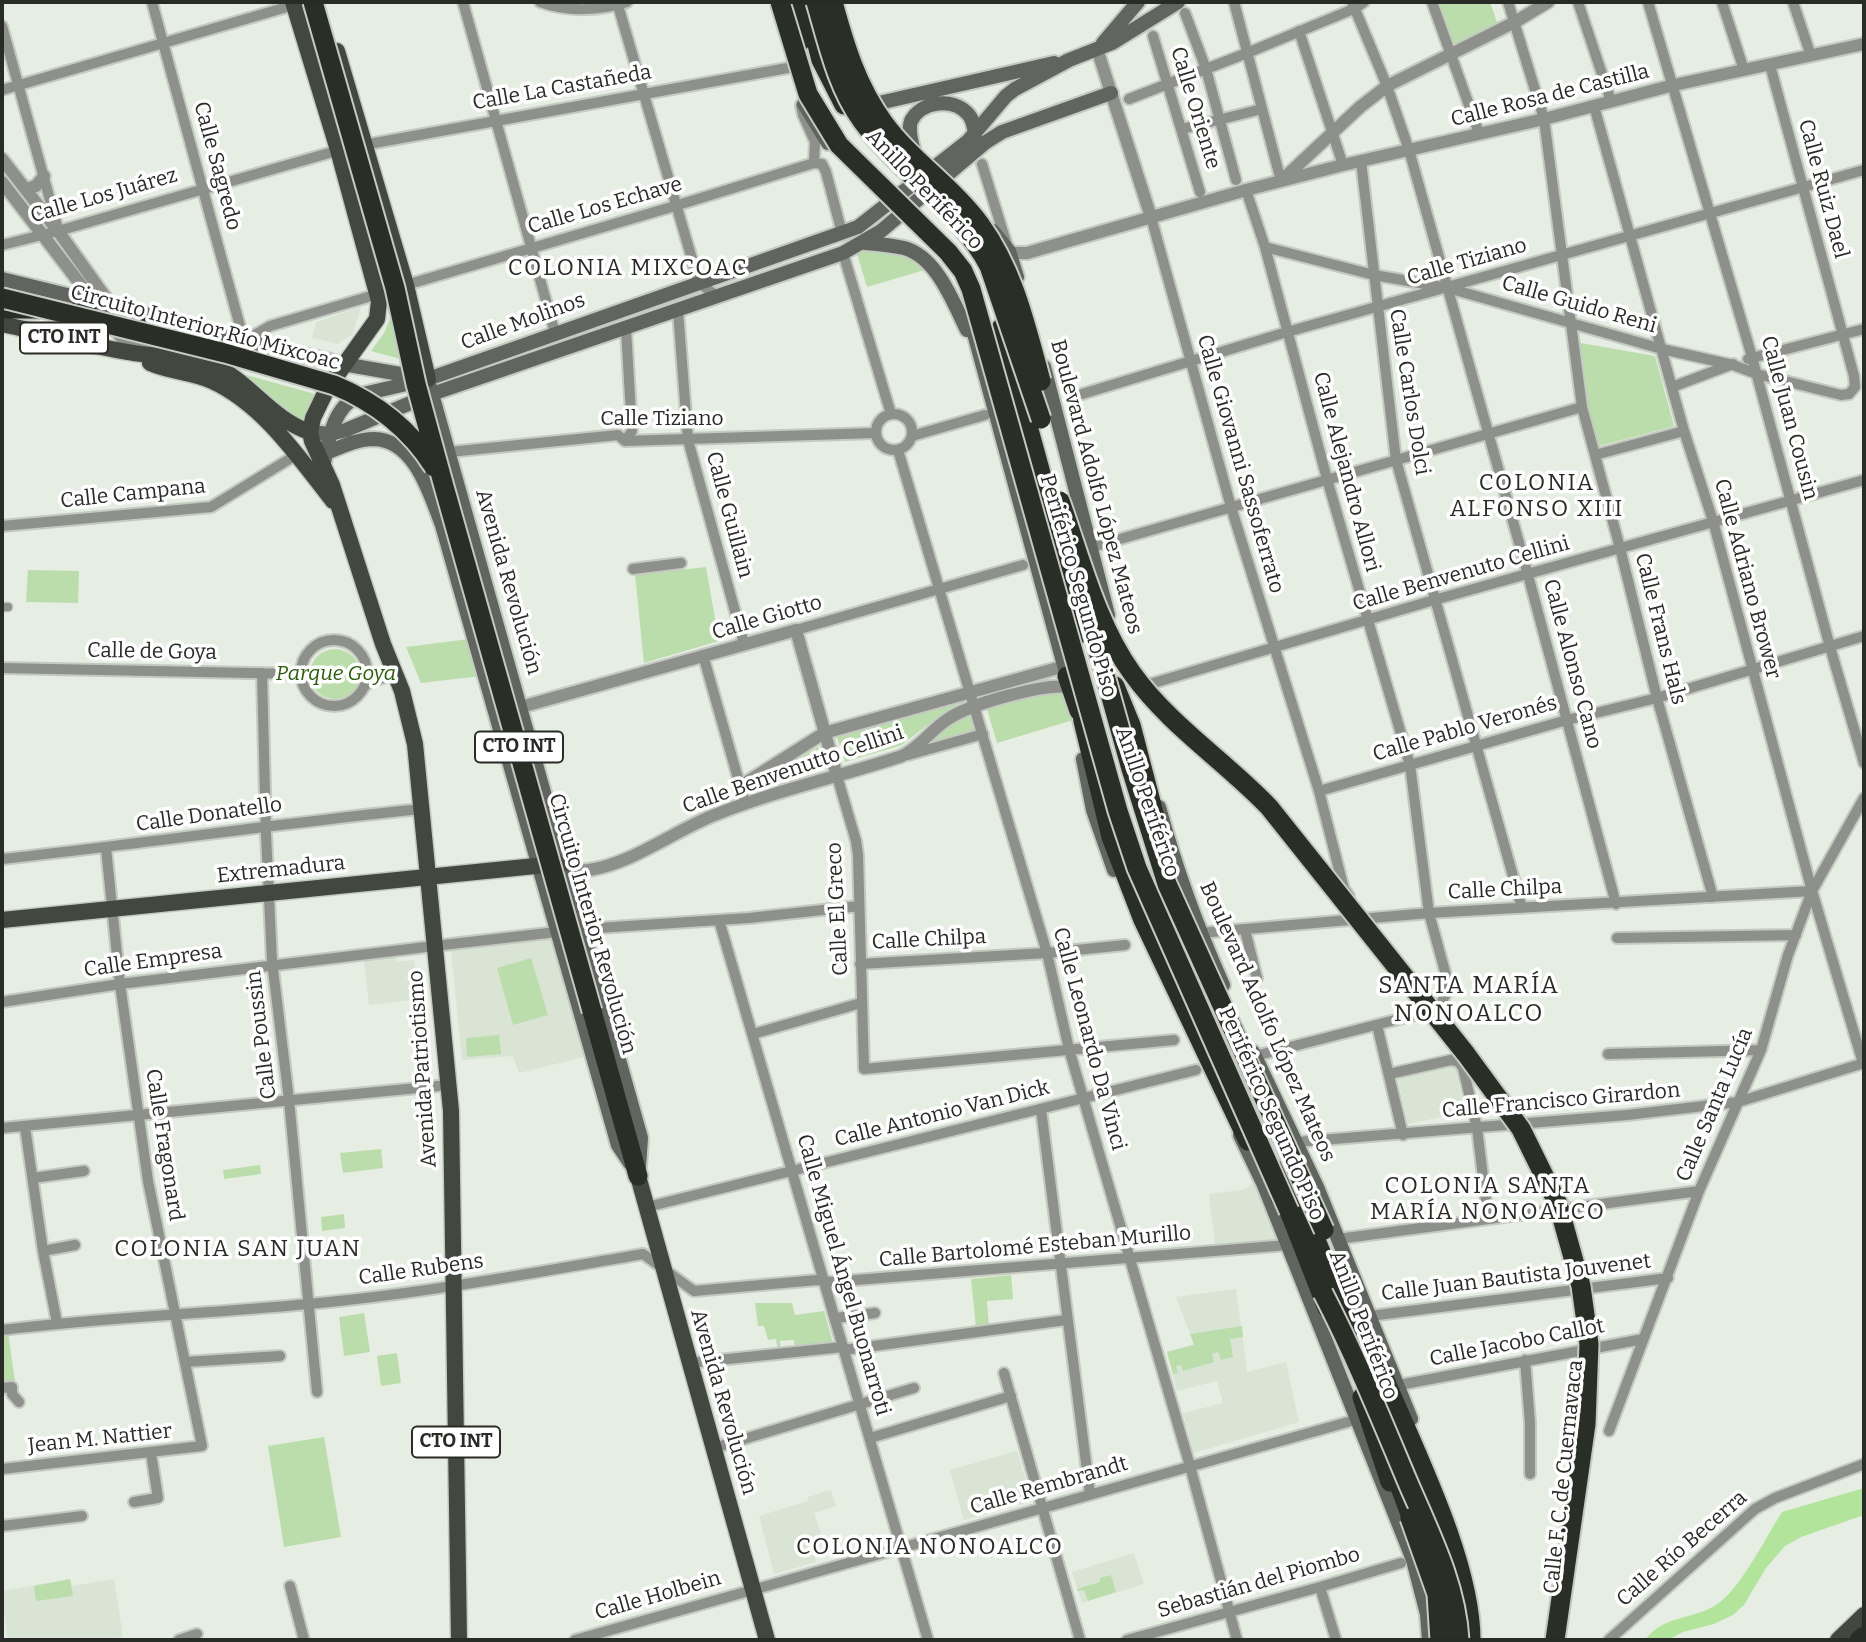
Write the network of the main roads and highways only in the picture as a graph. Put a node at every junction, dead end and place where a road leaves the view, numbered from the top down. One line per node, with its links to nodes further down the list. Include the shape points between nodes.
1 (313, 2): 35 (highway, Circuito Interior Revolución, bridge, via 395,288)
2 (322, 2): 30 (main road, Avenida Revolución, via 406,285)
3 (778, 2): 17 (main road, via 801,98 815,125 832,149); 46 (highway, Periférico Segundo Piso, bridge, via 808,94 839,145 948,252 971,289 1137,867)
4 (791, 2): 17 (highway, Anillo Periférico, via 815,90 843,140)
5 (806, 2): 17 (highway, Anillo Periférico, via 821,60)
6 (816, 2): 31 (highway, Periférico Segundo Piso, bridge, via 839,78 861,120 965,231 986,260)
7 (833, 2): 31 (highway, bridge, via 847,53 866,97 885,125 978,222 1004,264 1041,381)
8 (841, 2): 15 (main road)
9 (1138, 2): 12 (main road)
10 (293, 3): 28 (main road, via 380,307 377,319)
11 (1182, 8): 12 (main road, Calle Molinos)
12 (1097, 49): 13 (main road, Calle Molinos)
13 (1069, 60): 15 (main road); 16 (main road, Calle Molinos, via 1006,96)
14 (1111, 93): 20 (main road, Calle Molinos, via 1002,132)
15 (879, 103): 16 (main road, via 915,151 909,129 912,120 933,104 959,107 973,121)
16 (975, 134): 30 (main road, Calle Molinos, via 871,219 842,233 555,333)
17 (881, 177): 19 (highway, Anillo Periférico, bridge)
18 (950, 185): 47 (main road, Boulevard Adolfo López Mateos, via 1009,251 1054,401 1172,855 1200,933 1297,1142)
19 (923, 217): 29 (main road, via 962,292); 39 (highway, Anillo Periférico, via 969,268 977,288); 44 (highway, Anillo Periférico, via 962,234 990,285 1094,667 1154,862)
20 (865, 243): 29 (main road, via 904,248 926,262 953,302); 30 (main road, Calle Molinos, via 626,329)
21 (2, 279): 23 (main road, CTO INT)
22 (2, 298): 35 (highway, Circuito Interior Río Mixcoac / CTO INT, bridge, via 256,362 350,392 404,429)
23 (84, 306): 24 (highway); 26 (highway, via 157,331)
24 (2, 309)
25 (2, 324): 27 (main road, CTO INT)
26 (177, 326): 28 (main road)
27 (127, 352): 32 (main road, CTO INT, via 207,363 281,417); 37 (main road, Avenida Patriotismo / CTO INT, via 154,365 201,377 247,403)
28 (343, 364): 30 (main road); 32 (main road, via 321,400)
29 (985, 377): 39 (main road)
30 (430, 386): 33 (main road, Calle Molinos, via 359,425); 33 (main road, Calle Molinos, via 375,391 351,399); 40 (main road, Avenida Revolución / CTO INT)
31 (1041, 419): 36 (highway, Periférico Segundo Piso)
32 (310, 432): 33 (main road, Calle Molinos); 34 (main road, Avenida Patriotismo / CTO INT)
33 (330, 434): 34 (main road, Calle Molinos)
34 (325, 458): 37 (main road, Avenida Patriotismo / CTO INT); 41 (main road, Avenida Revolución / CTO INT, via 366,440 387,441 410,459 426,485 442,525)
35 (443, 483): 45 (highway, Circuito Interior Revolución / CTO INT, bridge)
36 (1060, 502): 38 (highway, Periférico Segundo Piso, bridge); 60 (highway, bridge, via 1106,628 1131,672 1159,706 1269,807 1521,1129 1559,1204 1581,1286 1589,1344 1586,1423)
37 (339, 509): 42 (main road, Avenida Patriotismo / CTO INT, via 409,715)
38 (1087, 611): 44 (highway, bridge, via 1131,725 1166,858 1272,1106); 47 (highway, Periférico Segundo Piso, bridge, via 1167,884)
39 (1070, 673): 46 (highway, bridge, via 1111,837 1143,920 1262,1170); 49 (main road, via 1093,810 1103,843 1263,1183); 56 (highway, Anillo Periférico, via 1142,868 1308,1241 1425,1555 1438,1599)
40 (565, 863): 41 (main road, Extremadura); 45 (main road, Avenida Revolución / CTO INT, via 641,1138)
41 (540, 864): 42 (main road, Extremadura); 45 (main road, Avenida Revolución / CTO INT, via 618,1145)
42 (428, 876): 43 (main road, Extremadura); 53 (main road, Avenida Patriotismo / CTO INT, via 449,1085)
43 (2, 920)
44 (1278, 1148): 57 (highway, Anillo Periférico, via 1443,1544 1464,1621)
45 (638, 1176): 54 (main road, Avenida Revolución / CTO INT)
46 (1289, 1211): 48 (highway, Periférico Segundo Piso)
47 (1331, 1235): 58 (highway, Periférico Segundo Piso, via 1442,1520 1466,1596); 59 (main road, Boulevard Adolfo López Mateos, via 1399,1385 1457,1540 1472,1588)
48 (1323, 1293): 49 (highway, Periférico Segundo Piso, bridge); 50 (highway, bridge, via 1445,1571)
49 (1362, 1415): 50 (highway, bridge, via 1384,1443); 55 (main road, via 1413,1560); 56 (highway, via 1424,1578)
50 (1444, 1595): 56 (highway, bridge); 57 (highway, bridge, via 1458,1621)
51 (1864, 1615): 61 (main road)
52 (1864, 1636): 62 (highway)
53 (459, 1640)
54 (767, 1640)
55 (1429, 1640)
56 (1442, 1640)
57 (1459, 1640)
58 (1471, 1640)
59 (1477, 1640)
60 (1555, 1640)
61 (1838, 1640)
62 (1859, 1640)

